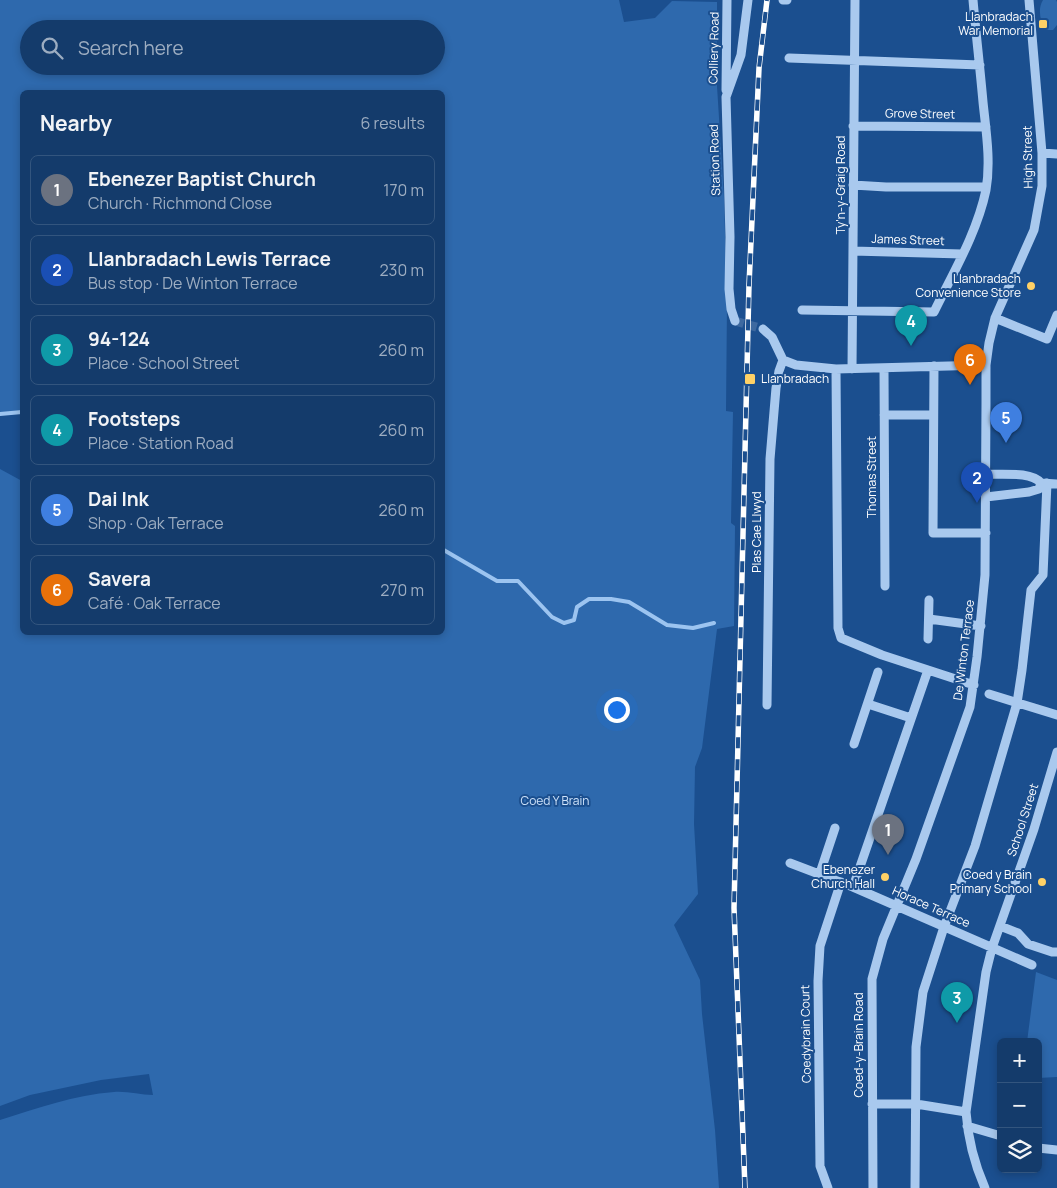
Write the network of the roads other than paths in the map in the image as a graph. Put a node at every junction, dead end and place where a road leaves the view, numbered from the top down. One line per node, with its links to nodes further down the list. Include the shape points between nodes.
1 (727, 0): 11 (street, Colliery Road)
2 (748, 0): 11 (street, Station Road, via 741,55)
3 (783, 0): 4 (street)
4 (787, 0)
5 (855, 0): 9 (street, Ty'n-y-Graig Road)
6 (973, 0): 10 (street)
7 (1029, 0): 14 (street, High Street)
8 (789, 58): 9 (street)
9 (854, 61): 10 (street); 12 (street, Ty'n-y-Graig Road)
10 (980, 65): 13 (street)
11 (726, 97): 24 (street, Station Road, via 729,289)
12 (854, 126): 13 (street, Grove Street); 16 (street, Ty'n-y-Graig Road)
13 (986, 127): 17 (street)
14 (1042, 153): 15 (street); 23 (street, High Street, via 1042,186 1034,230)
15 (1057, 154)
16 (853, 185): 17 (street); 18 (street, Ty'n-y-Graig Road)
17 (986, 187): 19 (street, via 981,210)
18 (853, 251): 19 (street, James Street); 21 (street, Ty'n-y-Graig Road)
19 (962, 254): 21 (street, via 934,312)
20 (802, 310): 21 (street)
21 (852, 311): 31 (street, Ty'n-y-Graig Road)
22 (1057, 314): 23 (street, via 1047,339)
23 (995, 318): 27 (street, High Street)
24 (735, 320)
25 (763, 329): 26 (street, via 772,336)
26 (783, 360): 30 (street, via 796,365); 49 (street, Plas Cae Llwyd, via 776,388 770,459)
27 (986, 365): 28 (street); 34 (street, High Street)
28 (934, 366): 29 (street); 33 (street)
29 (884, 368): 31 (street); 32 (street, Thomas Street)
30 (836, 369): 31 (street); 43 (street, via 838,628 841,638)
31 (852, 369)
32 (884, 415): 33 (street); 38 (street, Thomas Street)
33 (934, 415): 37 (street, via 933,533)
34 (986, 474): 35 (street, via 1027,476); 36 (street, De Winton Terrace)
35 (1048, 484): 36 (street, via 1029,492); 47 (street, via 1043,575 1031,590)
36 (986, 497): 37 (street, De Winton Terrace)
37 (986, 533): 41 (street, De Winton Terrace)
38 (885, 586)
39 (929, 600): 40 (street)
40 (929, 619): 41 (street); 42 (street)
41 (981, 626): 45 (street, De Winton Terrace)
42 (928, 639)
43 (928, 670): 45 (street); 51 (street)
44 (878, 672): 48 (street)
45 (974, 685): 59 (street, De Winton Terrace, via 970,708)
46 (989, 694): 47 (street)
47 (1016, 703): 50 (street); 61 (street, via 975,846)
48 (868, 704): 51 (street); 52 (street)
49 (767, 705)
50 (1057, 715)
51 (911, 718): 58 (street)
52 (854, 744)
53 (1057, 752): 60 (street, School Street)
54 (835, 828): 56 (street)
55 (790, 863): 56 (street, Horace Terrace)
56 (820, 874): 57 (street, Horace Terrace)
57 (841, 882): 58 (street, Horace Terrace); 72 (street, Coedybrain Court, via 820,946 818,981 820,1166)
58 (853, 887): 59 (street, Horace Terrace)
59 (897, 906): 61 (street, Horace Terrace); 65 (street, Coed-y-Brain Road, via 872,980)
60 (1000, 926): 62 (street, School Street); 63 (street, via 1018,933 1028,944)
61 (944, 928): 62 (street, Horace Terrace); 66 (street, via 923,992 916,1047)
62 (992, 948): 64 (street, Horace Terrace); 67 (street, School Street)
63 (1057, 952)
64 (1032, 966)
65 (872, 1104): 66 (street); 73 (street, Coed-y-Brain Road)
66 (916, 1104): 67 (street); 74 (street)
67 (966, 1112): 68 (street, School Street)
68 (967, 1126): 69 (street); 75 (street, School Street)
69 (997, 1135)
70 (1042, 1148): 71 (street)
71 (1057, 1150)
72 (828, 1188)
73 (873, 1188)
74 (915, 1188)
75 (985, 1188)

